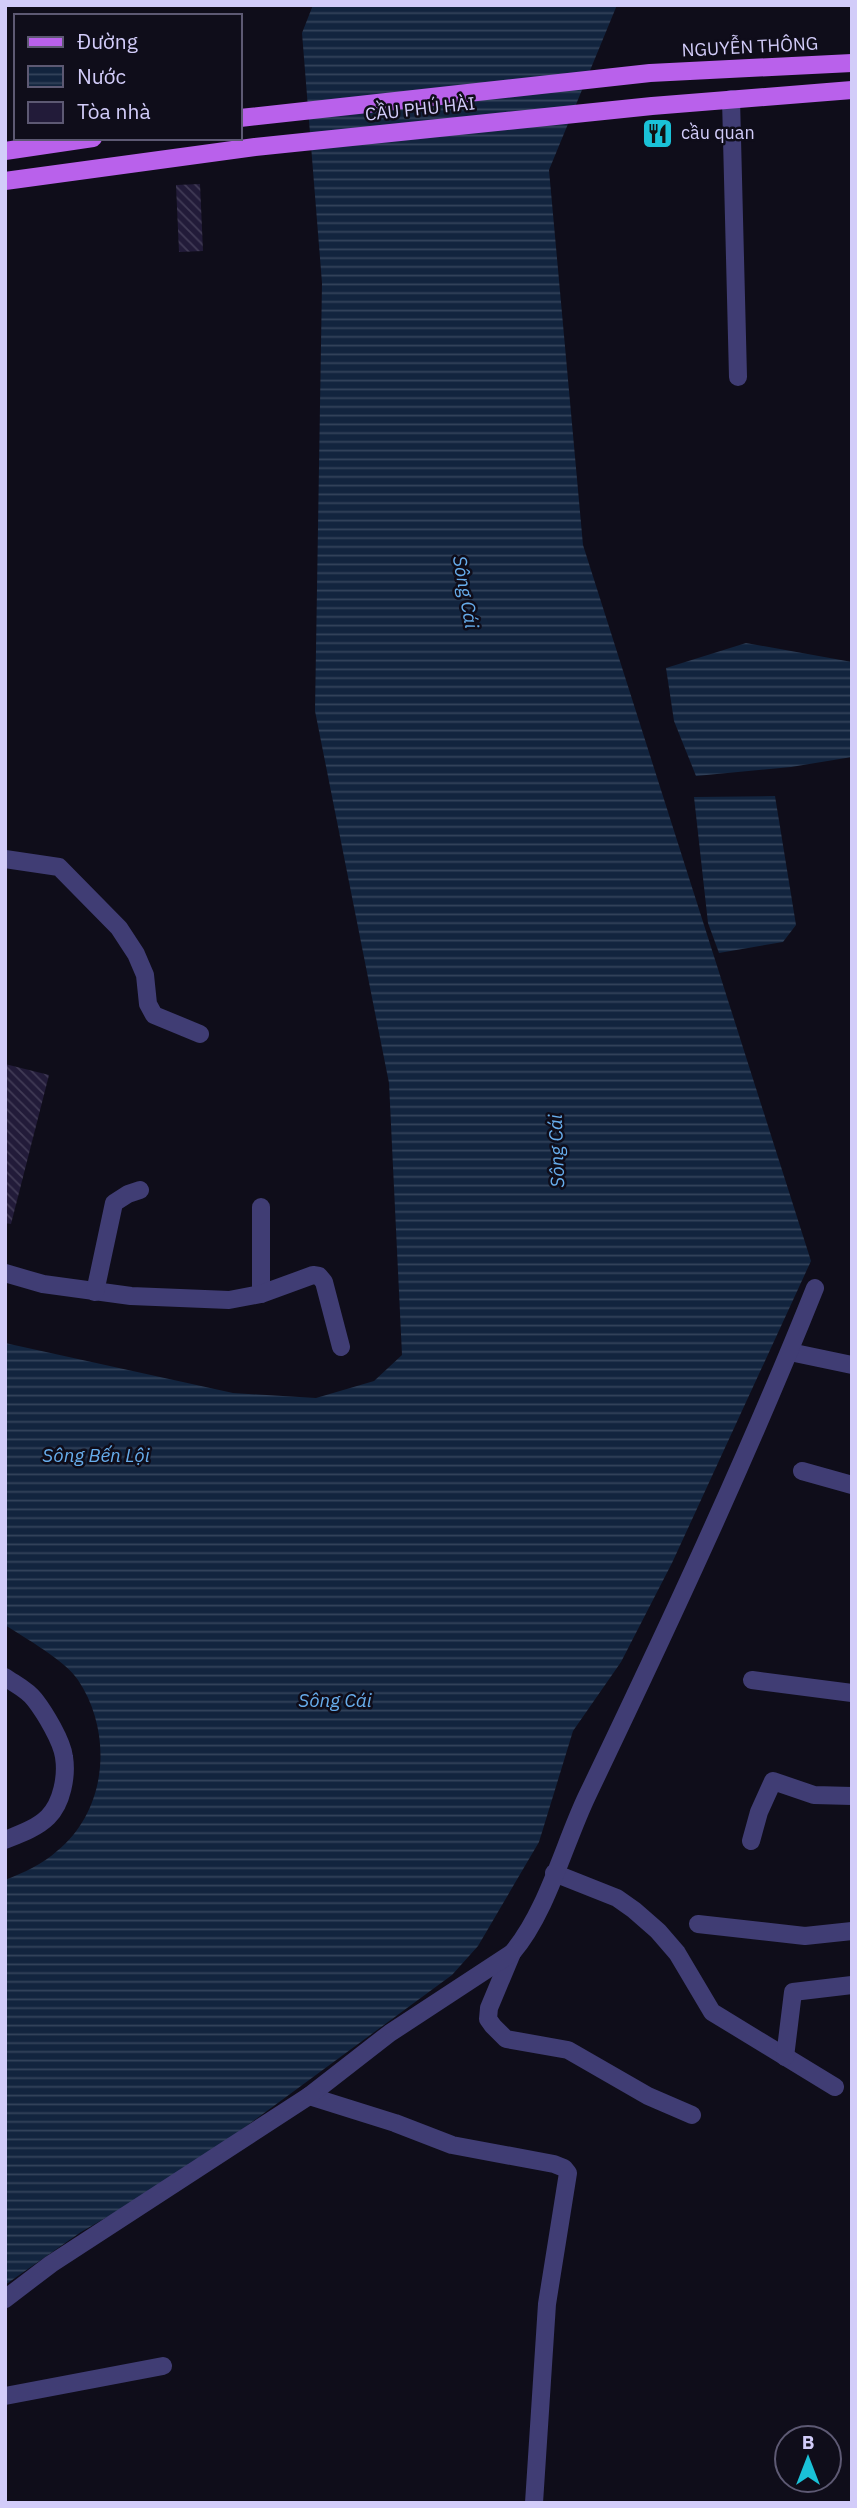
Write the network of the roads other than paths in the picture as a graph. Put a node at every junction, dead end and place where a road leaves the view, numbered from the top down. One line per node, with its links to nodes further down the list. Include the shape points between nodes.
1 (852, 63): 2 (main road, NGUYỄN THÔNG)
2 (650, 73): 5 (main road, CẦU PHÚ HÀI)
3 (852, 90): 4 (main road)
4 (731, 99): 8 (main road, CẦU PHÚ HÀI, via 255,147); 9 (street)
5 (242, 118)
6 (79, 140): 7 (main road)
7 (5, 151)
8 (5, 181)
9 (738, 377)
10 (5, 859): 11 (street, via 59,867 119,928 136,954 154,1015)
11 (200, 1034)
12 (141, 1190): 16 (street, via 114,1203)
13 (261, 1207): 17 (street)
14 (5, 1273): 16 (street)
15 (815, 1288): 19 (street)
16 (95, 1292): 17 (street, via 229,1300)
17 (261, 1294): 18 (street, via 319,1276)
18 (341, 1347)
19 (790, 1352): 20 (street); 29 (street)
20 (852, 1365)
21 (802, 1472): 22 (street)
22 (852, 1485)
23 (5, 1677): 27 (street, via 34,1697 64,1755 58,1805 47,1818)
24 (752, 1680): 25 (street)
25 (852, 1693)
26 (852, 1796): 28 (street, via 814,1795 773,1781)
27 (5, 1840)
28 (751, 1840)
29 (554, 1873): 32 (street, via 524,1939); 34 (street, via 617,1898 634,1910 677,1953 712,2012)
30 (698, 1924): 31 (street, via 805,1936)
31 (852, 1931)
32 (512, 1953): 36 (street, via 390,2033); 37 (street, via 488,2019 506,2039 568,2050 648,2096)
33 (852, 1985): 34 (street, via 793,1992)
34 (786, 2057): 35 (street)
35 (835, 2087)
36 (309, 2096): 38 (street); 41 (street, via 452,2145 554,2164 568,2173 547,2304)
37 (692, 2115)
38 (5, 2299)
39 (163, 2366): 40 (street)
40 (5, 2396)
41 (534, 2503)

